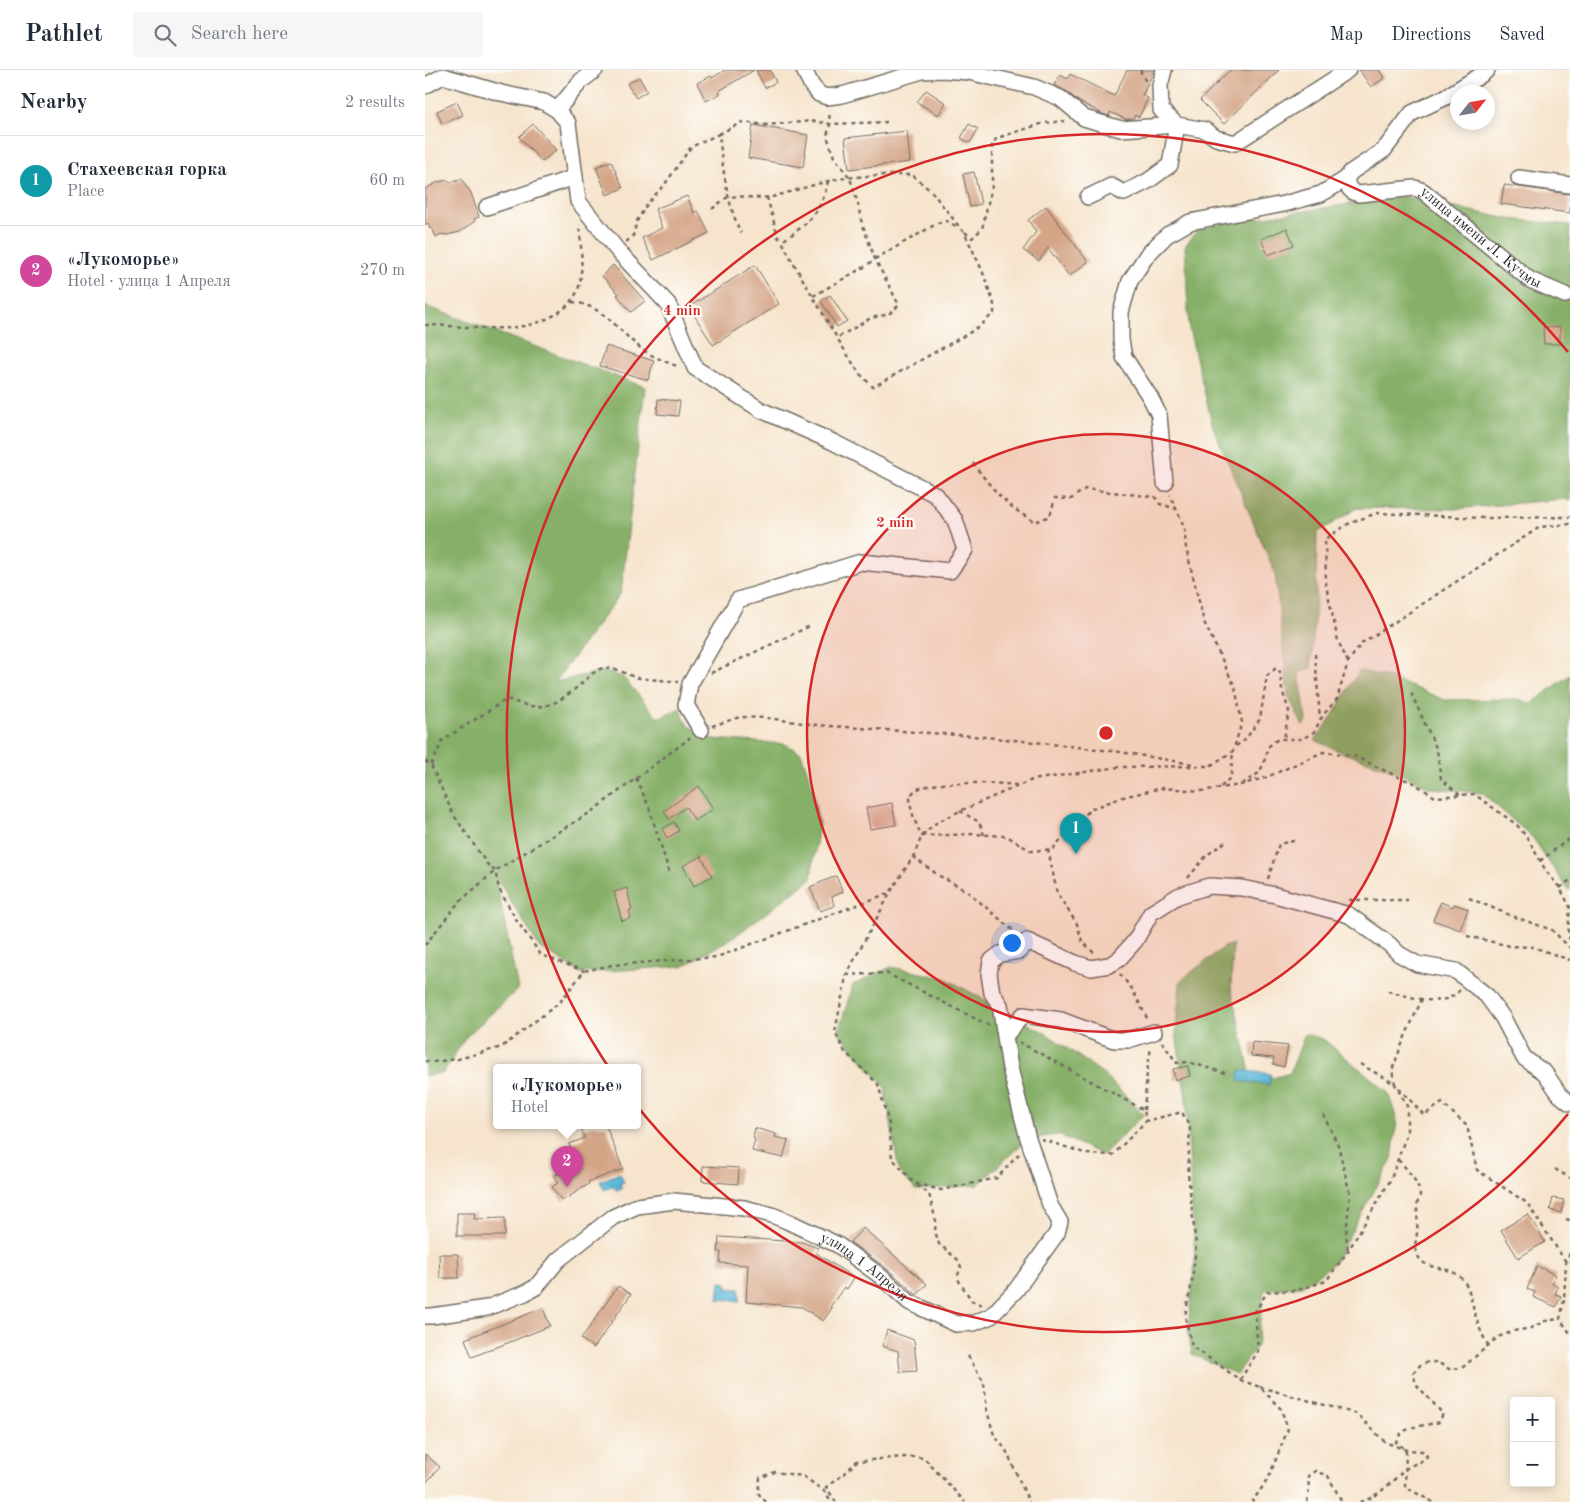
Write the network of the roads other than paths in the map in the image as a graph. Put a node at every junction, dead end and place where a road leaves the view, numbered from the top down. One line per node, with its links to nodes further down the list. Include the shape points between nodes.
1 (595, 70): 7 (street)
2 (804, 70): 8 (street, via 812,86 827,97 921,71 969,72 1034,87 1059,98 1084,118 1121,129)
3 (1164, 70): 8 (street, via 1160,85 1161,110)
4 (1347, 70): 8 (street, via 1235,143 1216,138 1205,130)
5 (1487, 70): 11 (street, via 1444,98 1412,113 1384,150 1351,172)
6 (425, 86): 7 (street, via 443,76 544,102)
7 (557, 110): 9 (street, via 568,123)
8 (1177, 125): 13 (street, via 1170,165 1124,193 1111,186)
9 (575, 177): 14 (street); 17 (street, via 578,201 618,251 668,304 695,368 761,410 833,442 935,495 955,520 965,550 950,571 861,562 738,600 690,684 686,705)
10 (1519, 178): 12 (street)
11 (1346, 179): 15 (street, улица имени Л. Кучмы, via 1353,193 1359,194 1415,188 1423,191 1529,280); 16 (street, via 1321,194 1190,222 1167,235 1147,255 1130,281 1121,312 1121,340 1124,357 1159,415)
12 (1570, 185)
13 (1089, 197)
14 (487, 207)
15 (1565, 295)
16 (1165, 483)
17 (701, 730)
18 (1154, 1032): 19 (street, via 1128,1040 1114,1040 1061,1020 1023,1015)
19 (1006, 1035): 20 (street, улица 1 Апреля, via 989,974 991,961 1000,954 1019,951 1027,941 1075,963 1091,968 1104,966 1118,960 1135,941 1151,913 1178,896 1209,886 1242,888 1349,915 1411,961 1456,971 1487,996 1525,1058 1545,1073 1560,1095); 21 (street, улица 1 Апреля, via 1027,1135 1050,1205 1060,1222 1057,1233 1016,1290 991,1316 974,1323 955,1324 909,1302 838,1245 772,1215 717,1204 674,1200 637,1206 613,1217 558,1260 536,1287 515,1298 487,1308)
20 (1570, 1103)
21 (425, 1316)

